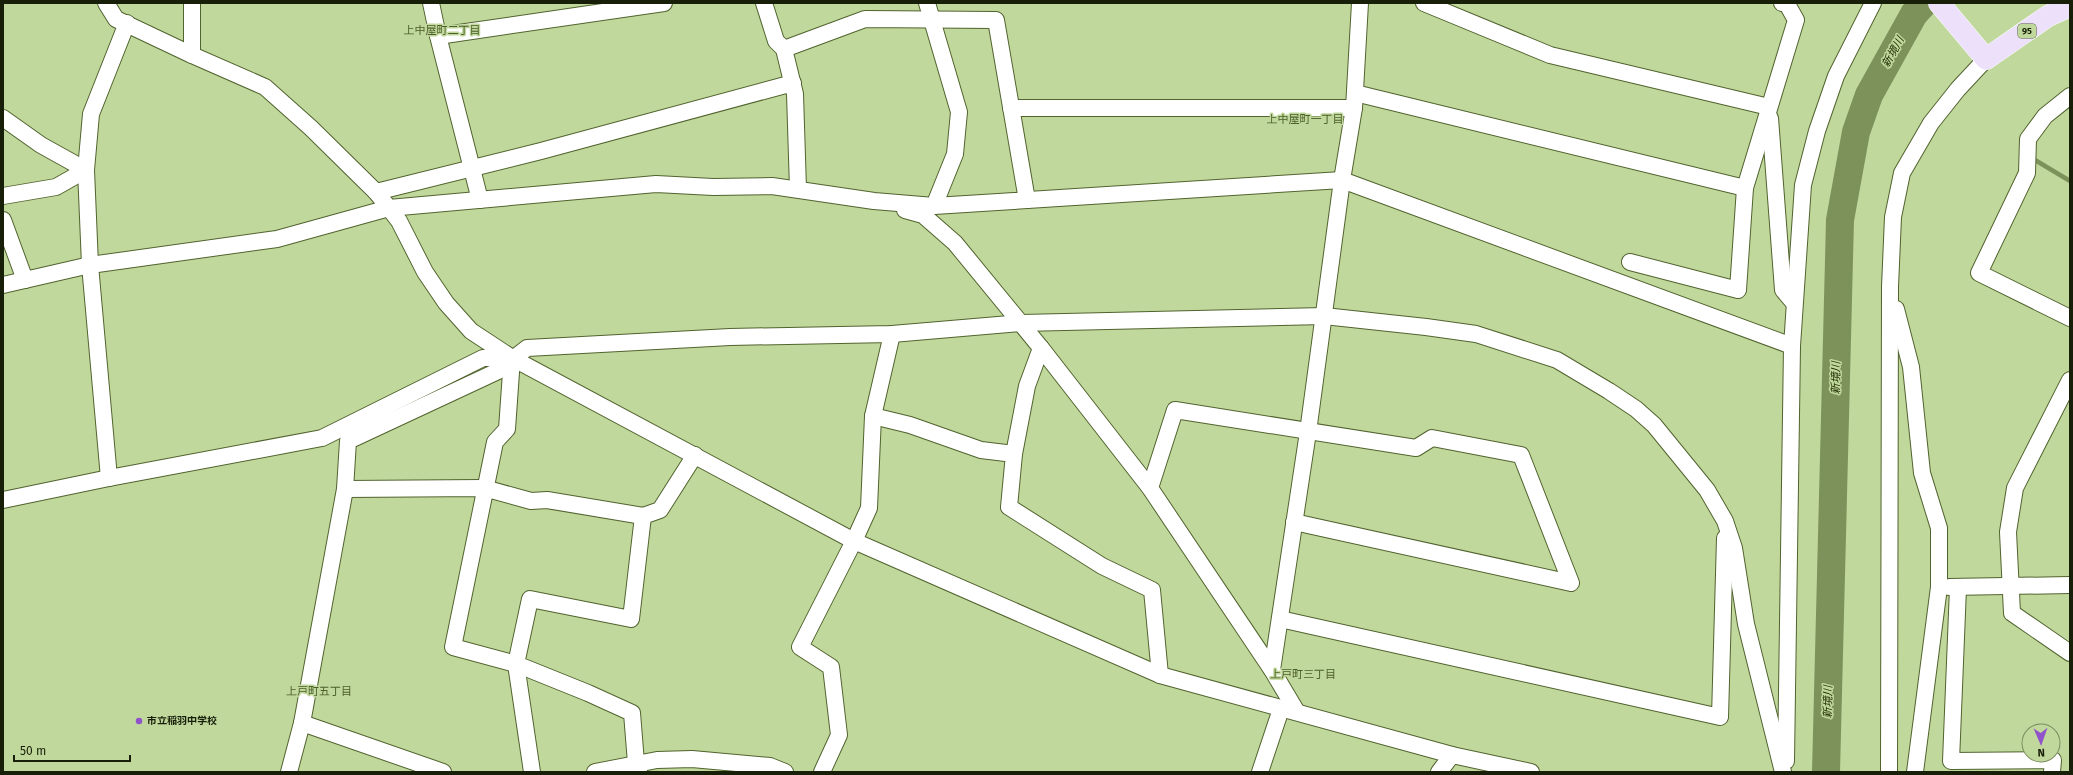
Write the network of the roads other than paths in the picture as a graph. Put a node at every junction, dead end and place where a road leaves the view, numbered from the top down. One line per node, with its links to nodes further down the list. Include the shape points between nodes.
1 (106, 3): 13 (street, via 116,18)
2 (192, 3): 16 (street)
3 (431, 3): 14 (street)
4 (664, 3): 14 (street)
5 (764, 3): 15 (street, via 776,41)
6 (1360, 3): 20 (street)
7 (1424, 3): 21 (street, via 1550,55)
8 (1782, 3): 21 (street, via 1787,4 1796,20)
9 (1872, 3): 42 (street, via 1836,76 1815,138 1803,185)
10 (1939, 3): 17 (main road)
11 (2070, 6): 17 (main road, 95, via 2048,16)
12 (929, 11): 15 (street, via 866,19); 22 (street, via 996,20); 34 (street, via 959,112 955,154)
13 (127, 23): 16 (street); 25 (street, via 91,114)
14 (438, 36): 24 (street)
15 (784, 49): 18 (street)
16 (192, 55): 29 (street, via 265,87)
17 (1986, 59): 41 (street, via 1931,123 1902,174 1893,217)
18 (793, 82): 24 (street, via 541,152); 28 (street, via 796,94)
19 (2070, 96): 44 (street, via 2045,116 2028,139 2027,173 1979,273)
20 (1354, 100): 22 (street); 26 (street); 27 (street)
21 (1769, 107): 27 (street); 42 (street, via 1783,290)
22 (1011, 108): 32 (street)
23 (3, 118): 25 (street, via 41,145)
24 (471, 168): 29 (street); 31 (street)
25 (86, 170): 30 (street, via 56,187); 38 (street)
26 (1342, 180): 32 (street); 43 (street); 47 (street)
27 (1745, 188): 37 (street, via 1738,290)
28 (798, 189): 31 (street, via 772,186 713,187 656,184); 33 (street)
29 (376, 192): 35 (street)
30 (3, 196)
31 (480, 200): 35 (street)
32 (1027, 200): 34 (street)
33 (874, 201): 34 (street); 45 (street, via 923,215 955,243)
34 (934, 206)
35 (389, 208): 38 (street, via 277,239); 49 (street, via 399,221 425,272 446,303 471,331)
36 (3, 220): 39 (street)
37 (1630, 262)
38 (90, 265): 39 (street); 55 (street)
39 (25, 280): 40 (street)
40 (3, 285)
41 (1890, 286): 65 (street, via 1910,367 1922,473 1939,528); 88 (street)
42 (1794, 303): 47 (street)
43 (1324, 316): 45 (street); 52 (street); 62 (street, via 1476,334 1557,360 1614,395 1654,424 1707,490)
44 (2070, 318)
45 (1021, 323): 46 (street); 48 (street)
46 (892, 334): 49 (street, via 730,337 526,348); 51 (street)
47 (1792, 346): 87 (street)
48 (1041, 348): 53 (street, via 1028,386); 57 (street)
49 (512, 358): 54 (street); 55 (street, via 483,358 322,438); 56 (street, via 507,429 495,442); 58 (street, via 498,371 348,441)
50 (2070, 380): 66 (street, via 2015,488 2008,532)
51 (873, 416): 53 (street, via 910,425 981,450); 63 (street, via 869,508)
52 (1308, 432): 57 (street, via 1175,410); 61 (street); 61 (street, via 1416,448 1432,438 1521,455 1571,584)
53 (1014, 454): 72 (street, via 1009,507 1102,566 1152,590)
54 (695, 455): 60 (street, via 660,510); 63 (street)
55 (109, 478): 59 (street)
56 (484, 488): 58 (street); 60 (street, via 531,502 547,500); 70 (street, via 453,647)
57 (1150, 488): 71 (street)
58 (345, 489): 75 (street)
59 (3, 500)
60 (643, 516): 70 (street, via 631,619 530,599)
61 (1294, 522): 68 (street)
62 (1725, 522): 68 (street, via 1720,717); 87 (street, via 1734,548 1746,624)
63 (854, 541): 72 (street); 83 (street, via 800,647 830,667 839,735)
64 (2070, 585): 66 (street)
65 (1939, 587): 67 (street); 89 (street)
66 (2012, 587): 67 (street); 69 (street, via 2012,612)
67 (1958, 588): 90 (street, via 1951,761 2053,760)
68 (1280, 619): 71 (street)
69 (2070, 653)
70 (516, 664): 77 (street, via 632,713); 80 (street)
71 (1272, 670): 74 (street)
72 (1160, 675): 73 (street)
73 (1281, 709): 74 (street); 84 (street)
74 (1297, 712): 76 (street)
75 (302, 723): 78 (street); 79 (street)
76 (1452, 755): 85 (street); 86 (street)
77 (637, 767): 81 (street); 82 (street, via 657,760 692,759 770,766)
78 (289, 772)
79 (443, 772)
80 (532, 772)
81 (595, 772)
82 (785, 772)
83 (822, 772)
84 (1260, 772)
85 (1439, 772)
86 (1531, 772)
87 (1784, 772)
88 (1889, 772)
89 (1915, 772)
90 (2052, 772)

